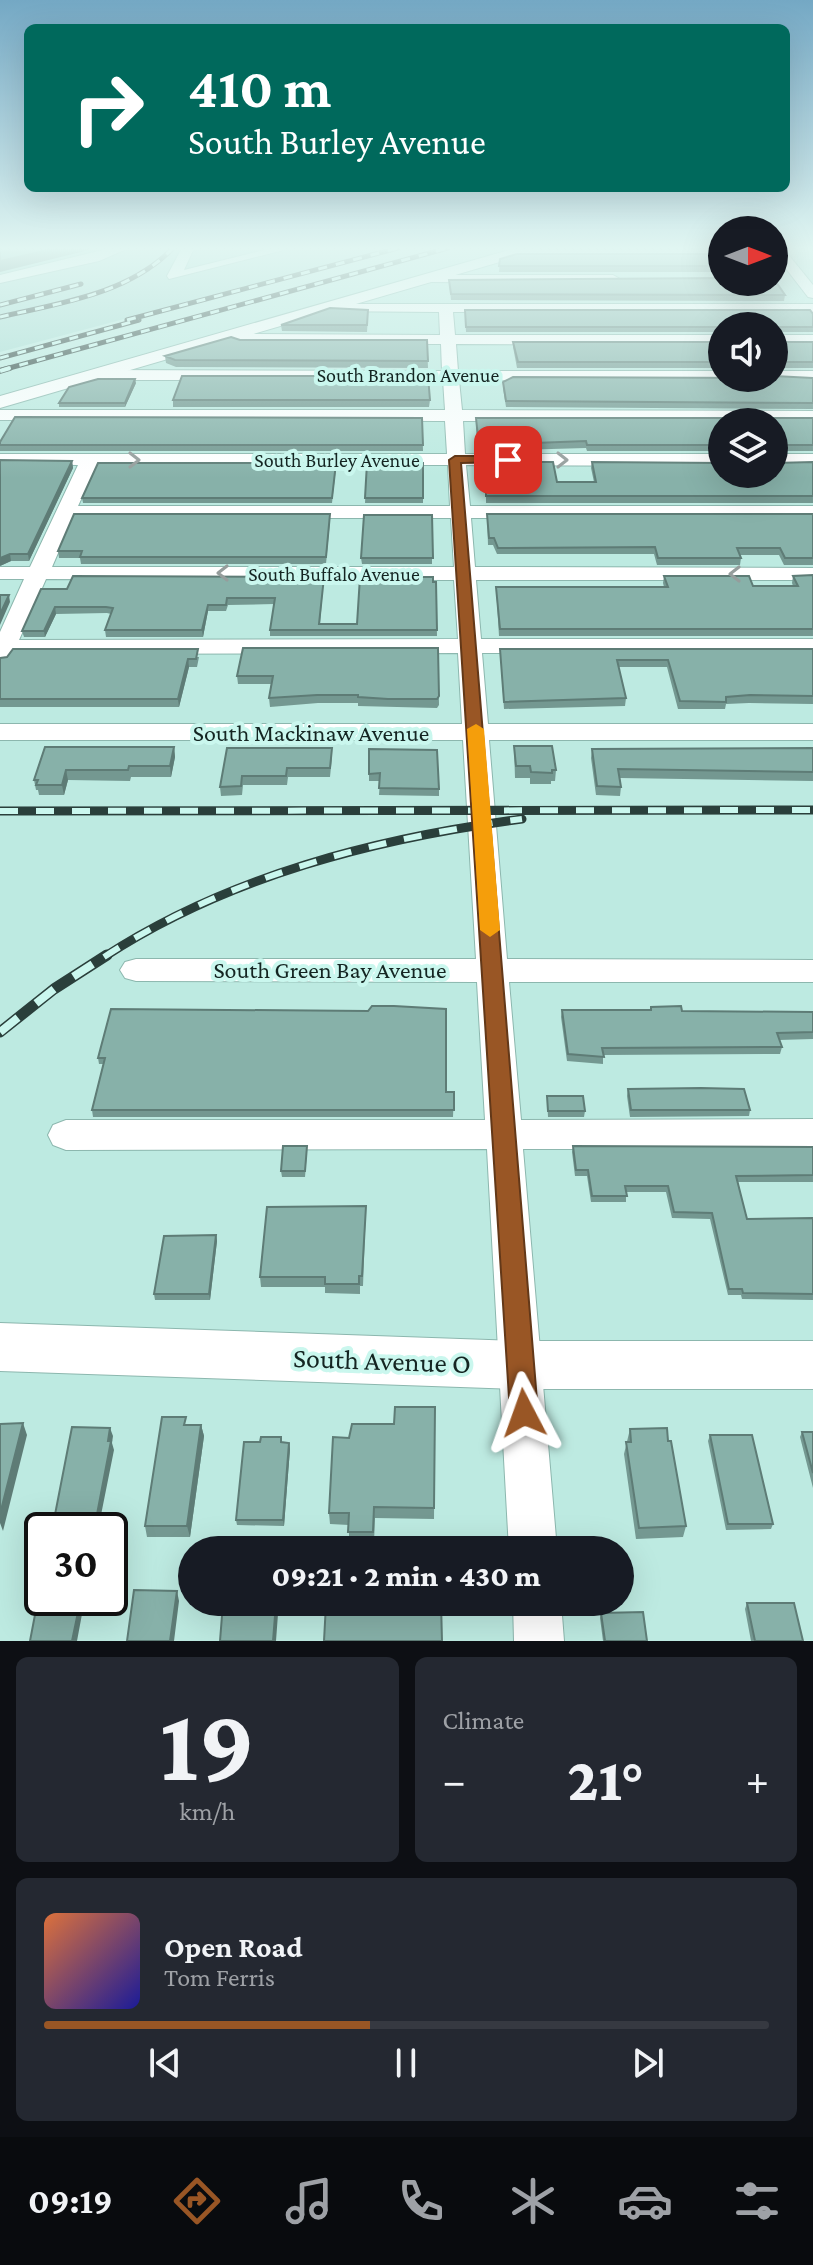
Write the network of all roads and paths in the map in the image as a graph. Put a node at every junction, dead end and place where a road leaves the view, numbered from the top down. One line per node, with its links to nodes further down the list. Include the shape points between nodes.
1 (267, 325): 3 (main road)
2 (447, 325): 4 (street)
3 (227, 336): 4 (street); 8 (main road)
4 (448, 340): 5 (street); 9 (street)
5 (708, 340)
6 (788, 340): 7 (street)
7 (813, 340)
8 (94, 375): 9 (street, South Brandon Avenue); 13 (main road)
9 (451, 375): 10 (street, South Brandon Avenue); 14 (street)
10 (708, 376)
11 (788, 376): 12 (street)
12 (813, 376)
13 (2, 408): 14 (street)
14 (453, 415): 15 (street); 18 (street)
15 (813, 416)
16 (0, 459): 17 (street, South Burley Avenue)
17 (90, 459): 18 (street, South Burley Avenue, one-way to 18); 22 (street)
18 (455, 460): 19 (street, South Burley Avenue, one-way to 19); 23 (street)
19 (708, 460)
20 (788, 460): 21 (street)
21 (813, 460)
22 (67, 512): 23 (street); 26 (street)
23 (458, 512): 24 (street); 27 (street)
24 (813, 512)
25 (0, 573): 26 (street, South Buffalo Avenue)
26 (38, 573): 27 (street, South Buffalo Avenue, one-way to 26); 31 (street)
27 (463, 574): 28 (street, South Buffalo Avenue, one-way to 27); 29 (street)
28 (813, 574)
29 (469, 646): 30 (street); 31 (street); 34 (street)
30 (813, 646)
31 (2, 652)
32 (0, 732): 34 (street, South Mackinaw Avenue)
33 (813, 732): 34 (street, South Mackinaw Avenue)
34 (476, 733): 36 (street)
35 (136, 970): 36 (street, South Green Bay Avenue)
36 (493, 970): 37 (street, South Green Bay Avenue); 38 (street)
37 (813, 971)
38 (504, 1134): 39 (street); 40 (street); 42 (street)
39 (813, 1134)
40 (66, 1135)
41 (0, 1347): 42 (main road, South Avenue O)
42 (520, 1365): 43 (main road, South Avenue O); 44 (street)
43 (813, 1365)
44 (532, 1536)
45 (538, 1616): 46 (street)
46 (539, 1641)

